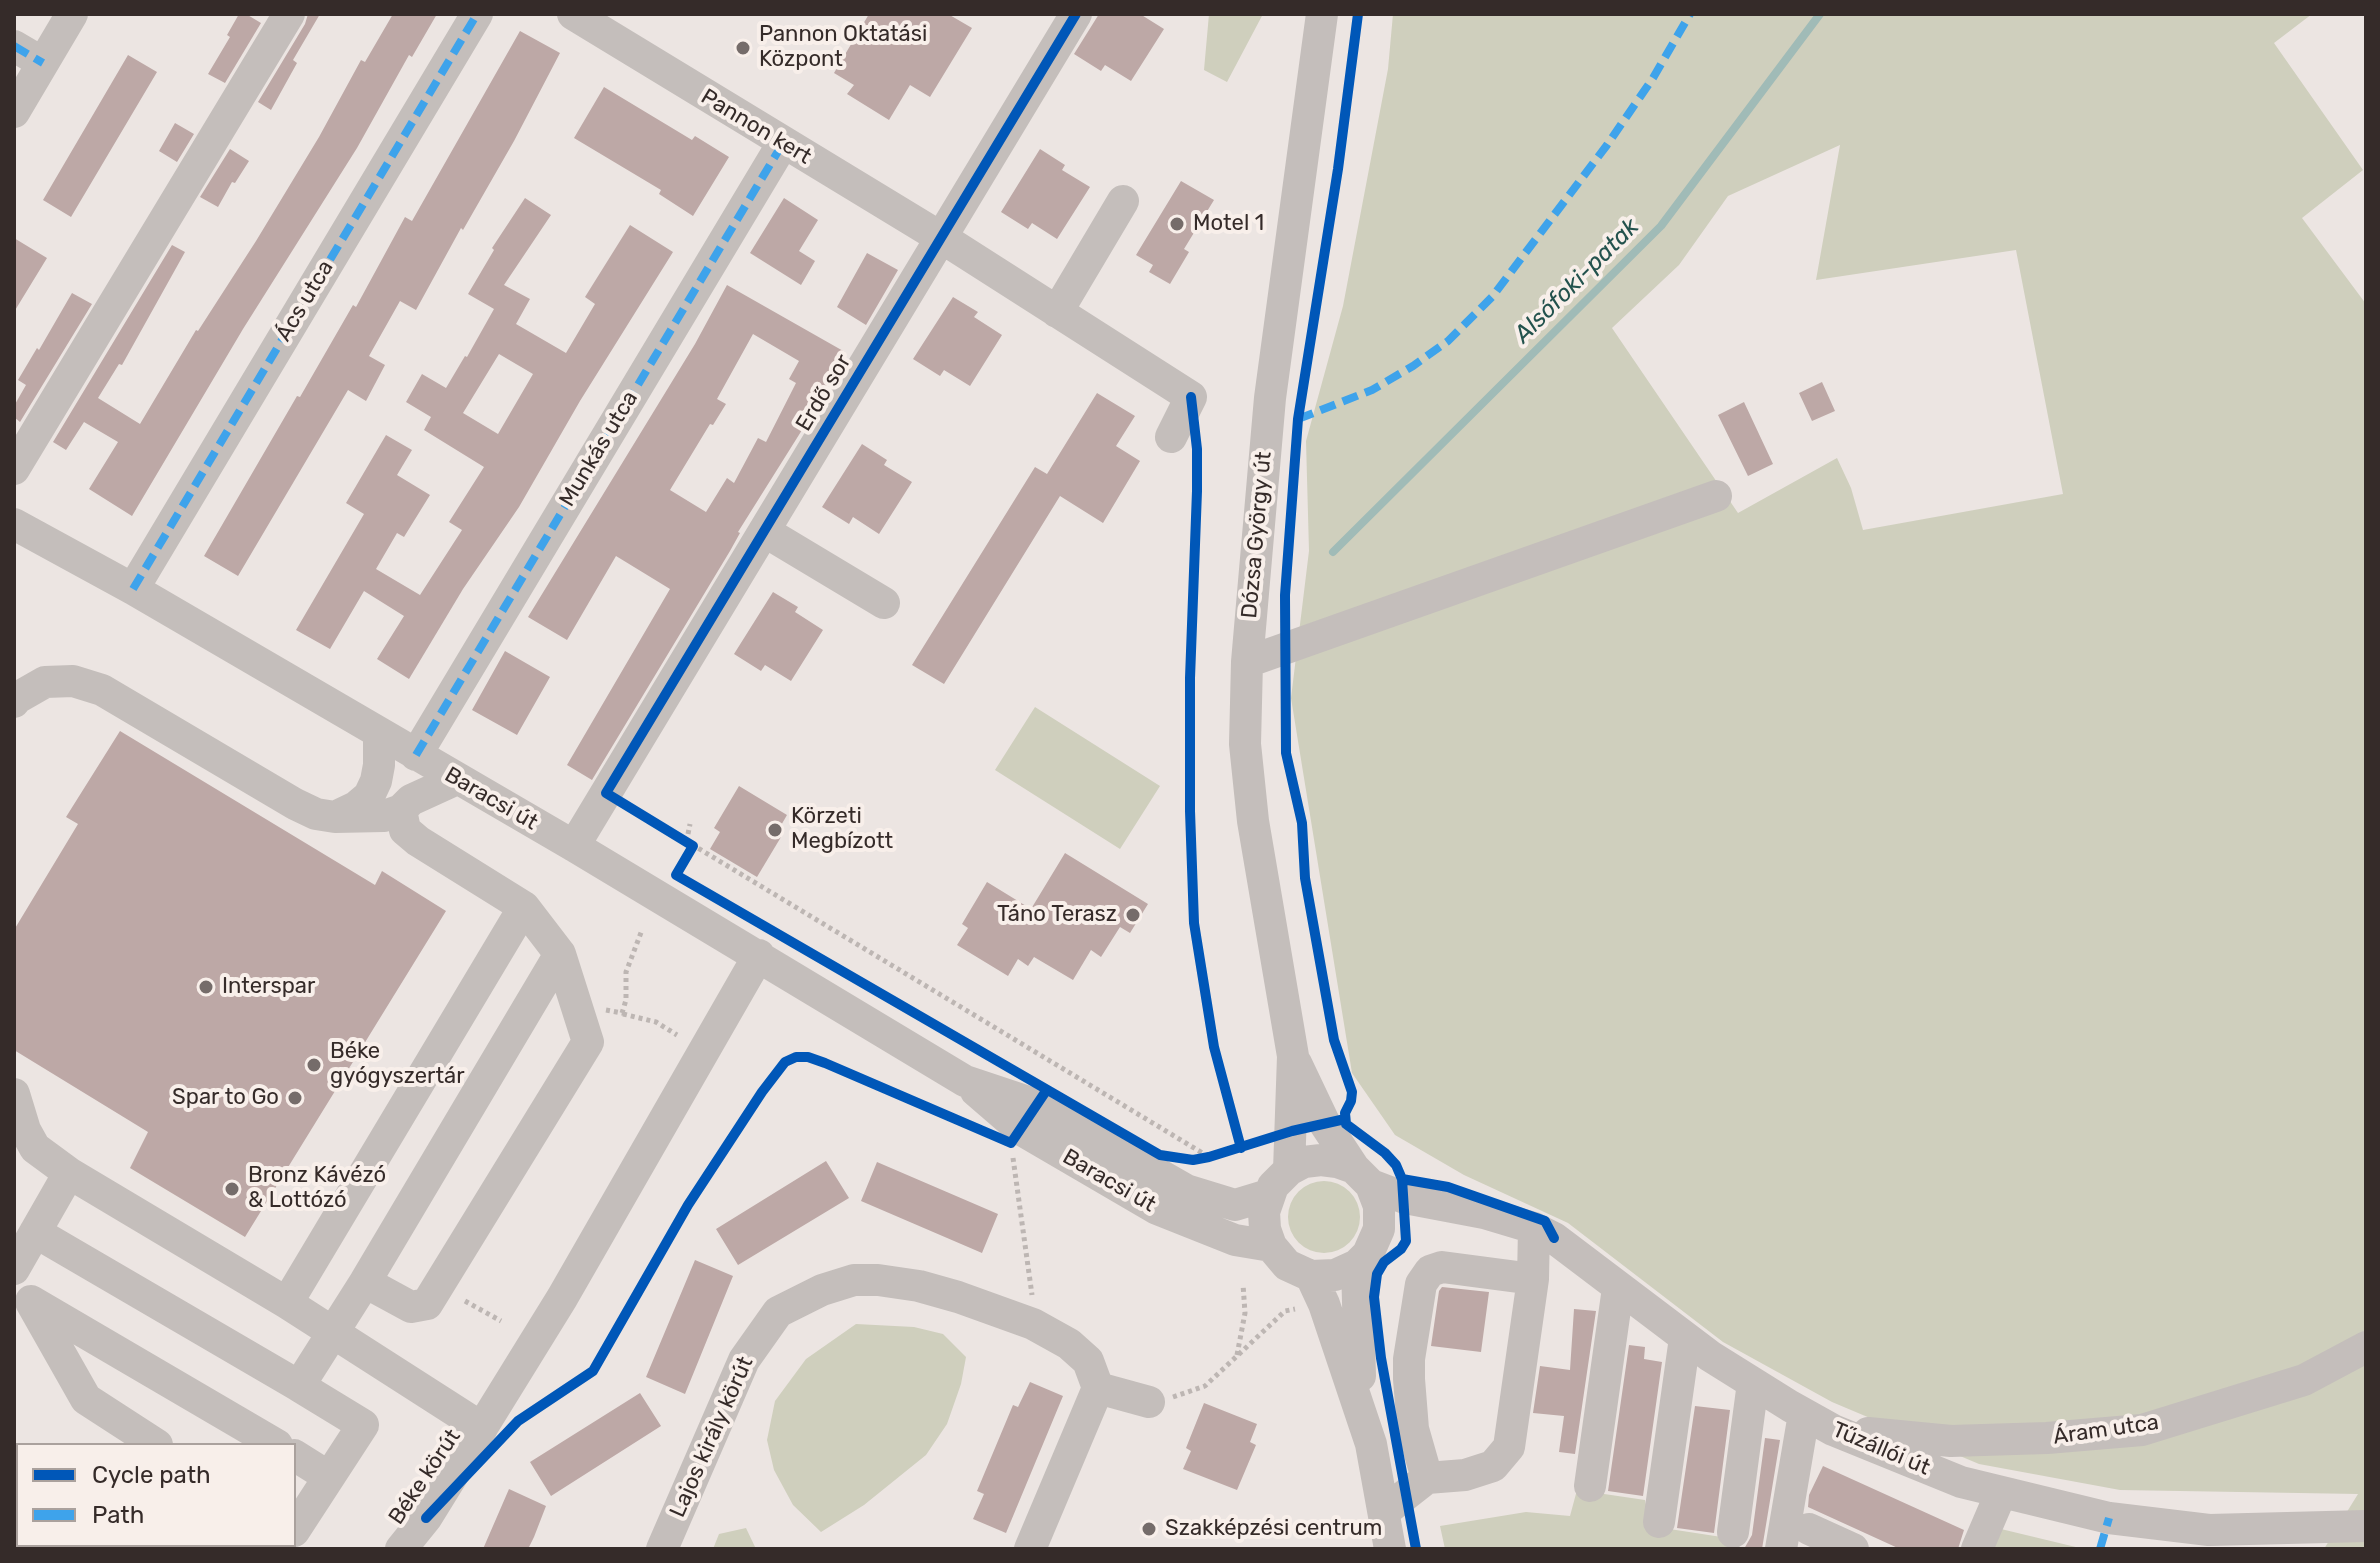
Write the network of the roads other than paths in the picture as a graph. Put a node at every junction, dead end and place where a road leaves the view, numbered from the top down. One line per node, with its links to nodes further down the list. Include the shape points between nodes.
1 (72, 14): 8 (street)
2 (289, 14): 15 (street)
3 (477, 14): 19 (street, Ács utca)
4 (573, 14): 10 (street, Pannon kert)
5 (1076, 14): 12 (street, Erdő sor)
6 (1322, 14): 21 (street, Dózsa György út, via 1270,398)
7 (14, 46): 8 (street)
8 (43, 63): 9 (street)
9 (14, 112)
10 (783, 143): 12 (street, Pannon kert); 24 (street, Munkás utca)
11 (1123, 201): 13 (street)
12 (941, 238): 13 (street, Pannon kert); 18 (street, Erdő sor)
13 (1057, 312): 14 (street, Pannon kert, via 1191,397)
14 (1171, 437)
15 (14, 469)
16 (1716, 496): 21 (street)
17 (14, 524): 19 (street, Baracsi út)
18 (764, 531): 20 (street); 28 (street, Erdő sor)
19 (133, 589): 23 (street, Baracsi út)
20 (884, 603)
21 (1247, 662): 32 (street, Dózsa György út, via 1245,744 1253,821)
22 (14, 702): 27 (street, via 45,682 73,681 102,690 295,804)
23 (379, 734): 24 (street, Baracsi út); 27 (street, via 379,765 369,796)
24 (416, 755): 25 (street, Baracsi út)
25 (457, 779): 26 (street); 28 (street, Baracsi út)
26 (401, 810): 27 (street, via 367,818); 29 (street, via 405,830 418,841)
27 (335, 817)
28 (574, 846): 31 (street, Baracsi út)
29 (524, 907): 30 (street); 51 (street)
30 (560, 954): 48 (street); 48 (street, via 588,1042 427,1304 411,1307)
31 (759, 955): 33 (street, Baracsi út); 61 (street, Béke körút)
32 (1293, 1056): 35 (street, Dózsa György út); 37 (street, Dózsa György út, via 1325,1124)
33 (965, 1081): 38 (street, Baracsi út, via 1037,1105 1186,1190 1235,1205); 43 (street, Baracsi út, via 1015,1136 1178,1219 1235,1240)
34 (14, 1094): 36 (street, via 35,1148)
35 (1289, 1170): 37 (street, via 1321,1160 1337,1162); 38 (street)
36 (69, 1173): 42 (street); 51 (street)
37 (1362, 1177): 39 (street, Tűzállói út, via 1405,1198); 41 (street, via 1379,1206)
38 (1268, 1195): 43 (street, via 1264,1212)
39 (1453, 1207): 40 (street, Tűzállói út); 41 (street)
40 (1534, 1228): 47 (street); 49 (street, Tűzállói út)
41 (1379, 1229): 44 (street)
42 (35, 1232): 45 (street); 56 (street)
43 (1271, 1246): 46 (street, via 1287,1265)
44 (1357, 1265): 46 (street, via 1335,1275); 59 (street)
45 (15, 1266): 50 (street)
46 (1311, 1276): 59 (street)
47 (1533, 1279): 67 (street, via 1509,1447 1493,1466); 67 (street, via 1442,1267 1430,1271 1421,1284 1409,1359 1413,1429)
48 (365, 1282): 52 (street)
49 (1618, 1288): 53 (street, Tűzállói út); 68 (street)
50 (31, 1301): 63 (street, via 86,1399); 64 (street)
51 (287, 1303): 52 (street)
52 (332, 1331): 56 (street); 61 (street)
53 (1685, 1338): 55 (street, Tűzállói út); 71 (street)
54 (2366, 1347): 62 (street, Áram utca, via 2304,1380 2142,1430 1951,1441)
55 (1753, 1383): 60 (street, Tűzállói út); 75 (street)
56 (299, 1386): 66 (street, via 363,1425)
57 (1098, 1388): 58 (street); 78 (street, Lajos király körút, via 1088,1361 1069,1344 1033,1324 958,1297 878,1280 854,1280 822,1290 778,1312 744,1360); 79 (street)
58 (1149, 1402)
59 (1361, 1411): 70 (street)
60 (1804, 1414): 62 (street, Tűzállói út); 81 (street)
61 (482, 1428): 77 (street, Béke körút)
62 (1833, 1430): 69 (street, Tűzállói út)
63 (154, 1443)
64 (274, 1443)
65 (296, 1456): 66 (street)
66 (329, 1477): 73 (street)
67 (1427, 1478): 70 (street)
68 (1590, 1486)
69 (2001, 1493): 76 (street, Tűzállói út); 83 (street)
70 (1385, 1511): 80 (street)
71 (1659, 1522)
72 (2366, 1526): 76 (street, Tűzállói út)
73 (296, 1528)
74 (1809, 1529): 82 (street)
75 (1733, 1532)
76 (2132, 1535)
77 (401, 1549)
78 (662, 1549)
79 (1030, 1549)
80 (1390, 1549)
81 (1781, 1549)
82 (1853, 1549)
83 (1977, 1549)

